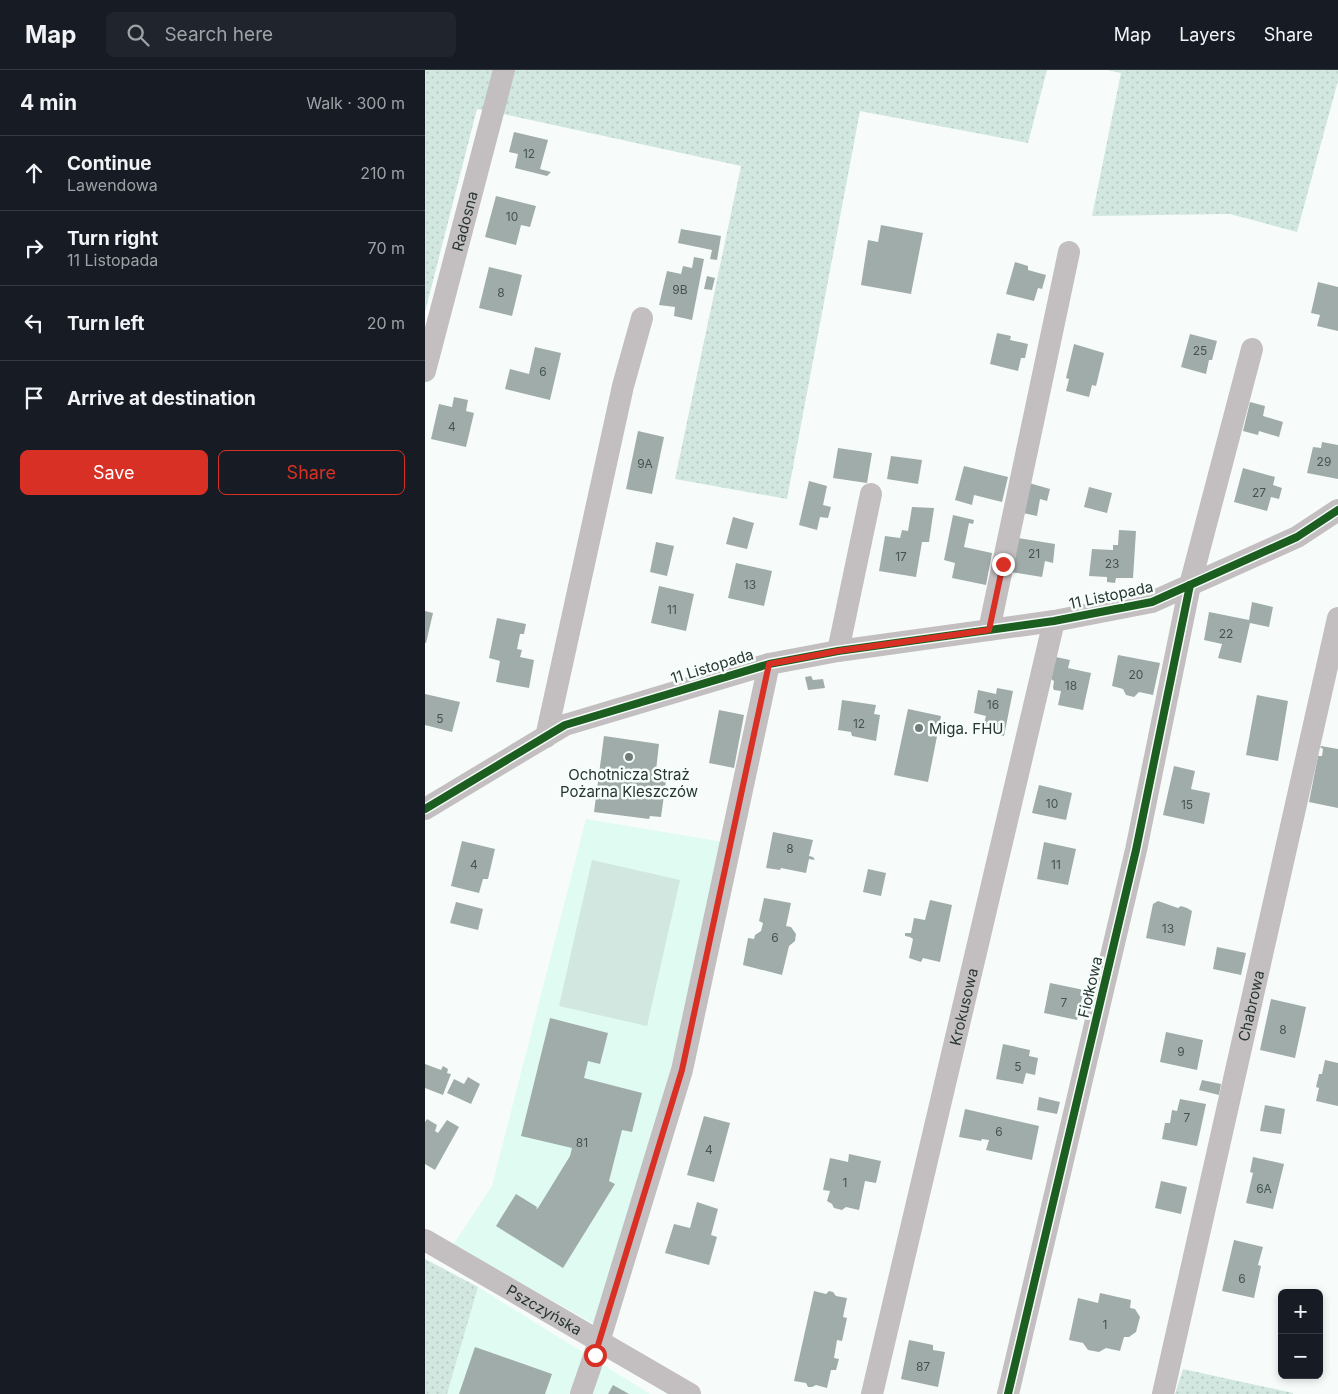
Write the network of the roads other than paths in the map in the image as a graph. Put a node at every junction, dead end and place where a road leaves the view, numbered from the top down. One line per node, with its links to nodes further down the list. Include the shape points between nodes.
1 (503, 70): 5 (street, Radosna)
2 (1069, 252): 11 (street)
3 (642, 318): 14 (street, via 623,386)
4 (1252, 348): 8 (street, Fiołkowa)
5 (425, 372)
6 (871, 494): 12 (street)
7 (1338, 510): 8 (street, 11 Listopada, via 1297,537)
8 (1190, 585): 10 (street, 11 Listopada, via 1152,602); 21 (street, Fiołkowa, via 1136,850)
9 (1338, 618): 22 (street, Chabrowa)
10 (1054, 621): 11 (street, 11 Listopada); 20 (street, Krokusowa)
11 (989, 630): 12 (street, 11 Listopada)
12 (838, 651): 13 (street, 11 Listopada)
13 (769, 664): 14 (street, 11 Listopada, via 565,725); 17 (street, via 682,1070)
14 (546, 737): 15 (street, 11 Listopada)
15 (425, 809)
16 (425, 1240): 17 (street, Pszczyńska)
17 (599, 1342): 18 (street); 19 (street, Pszczyńska)
18 (581, 1394)
19 (690, 1394)
20 (872, 1394)
21 (1008, 1394)
22 (1163, 1394)

